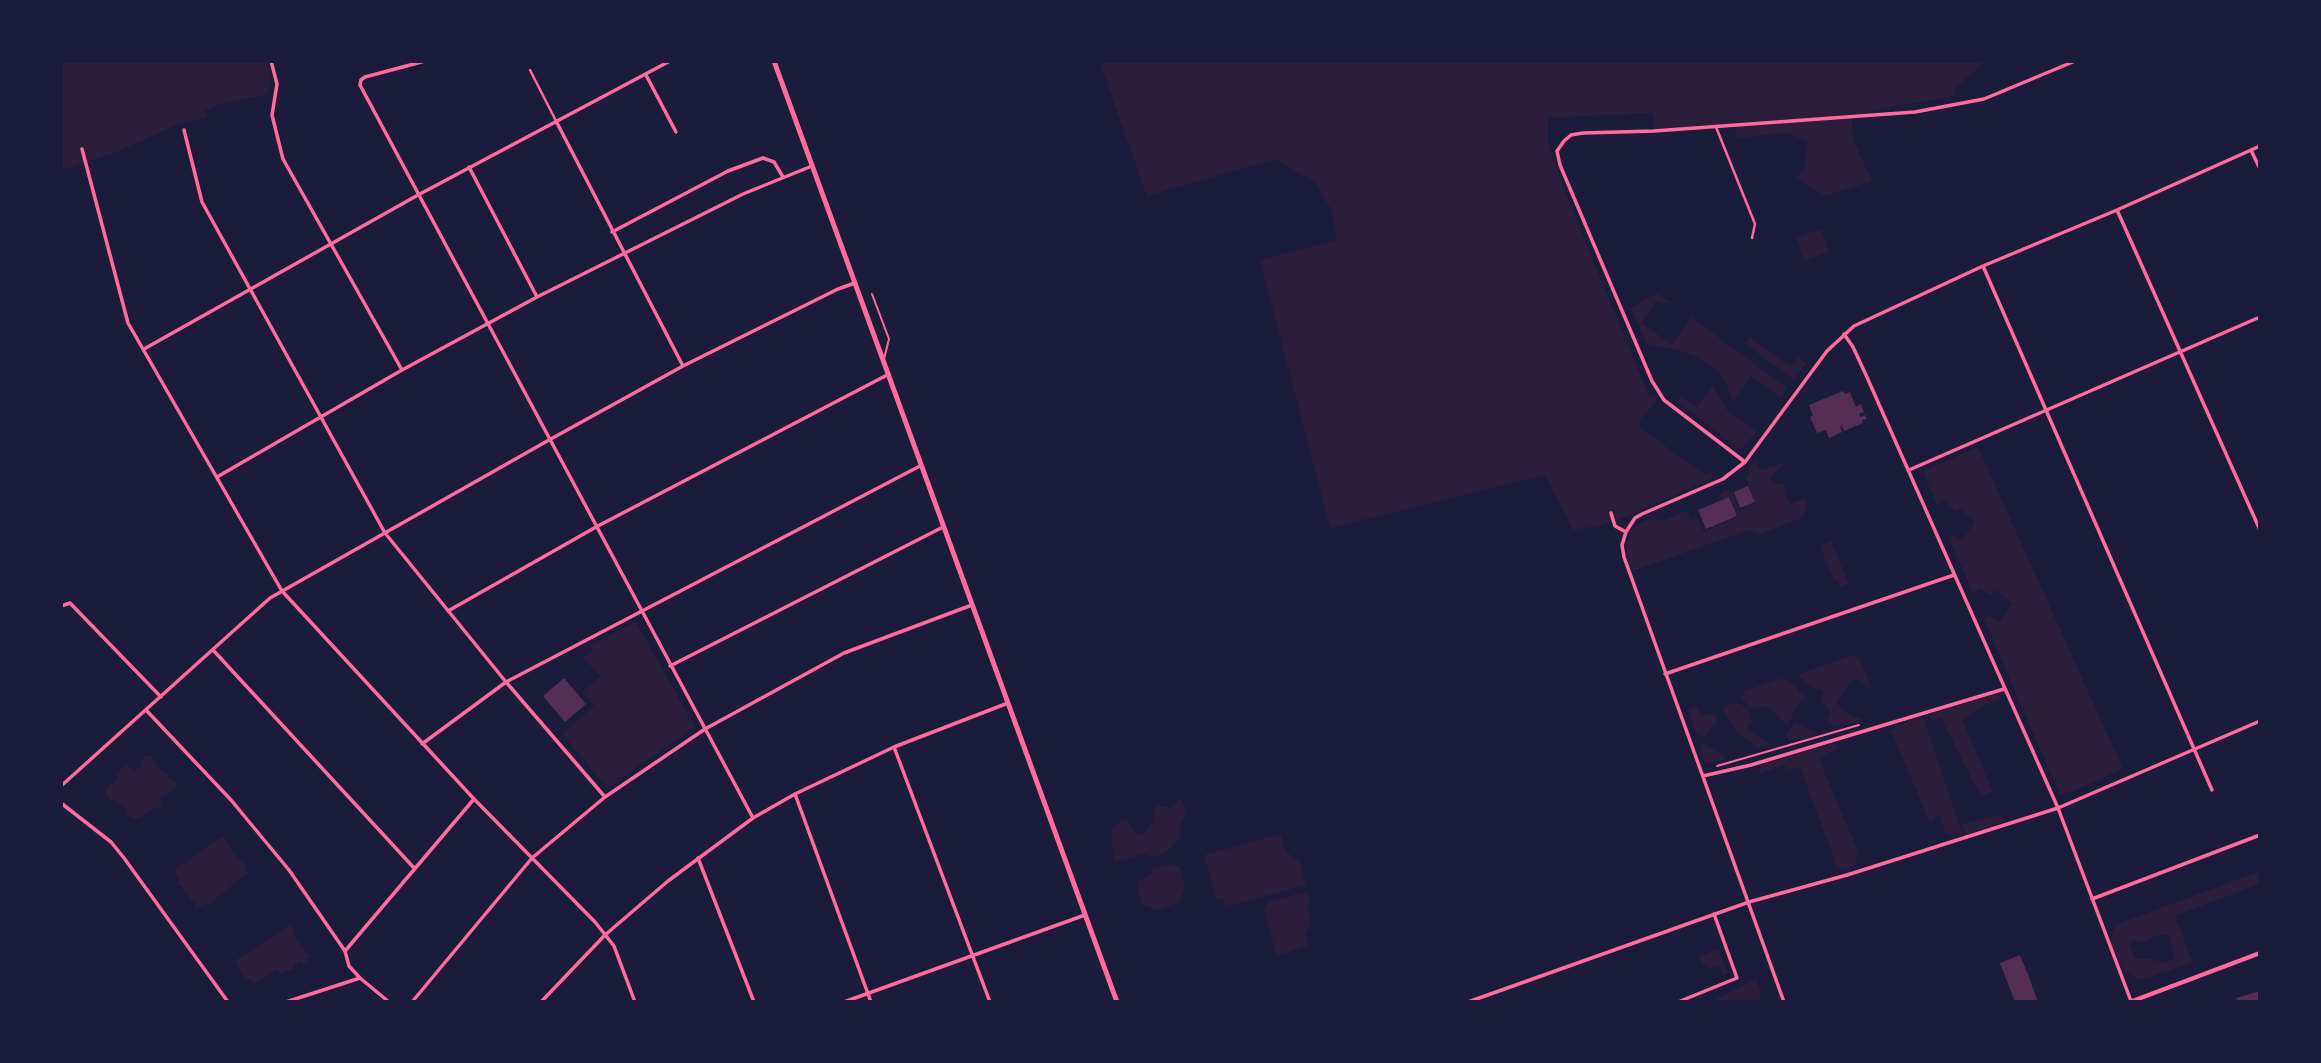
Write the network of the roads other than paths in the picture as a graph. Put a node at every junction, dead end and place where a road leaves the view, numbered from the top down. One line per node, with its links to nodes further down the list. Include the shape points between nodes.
1 (271, 61): 23 (street, via 278,84 272,115 282,159)
2 (425, 61): 19 (street, via 361,80)
3 (670, 61): 7 (street)
4 (774, 61): 15 (main road)
5 (2075, 61): 9 (street, via 1984,99 1959,104 1915,112)
6 (530, 70): 8 (street)
7 (646, 75): 8 (street); 11 (street)
8 (556, 121): 16 (street); 21 (street)
9 (1716, 127): 22 (street, via 1755,224); 42 (street, via 1571,135 1557,151 1652,381 1664,400)
10 (184, 130): 27 (street, via 202,202)
11 (676, 132)
12 (2260, 146): 14 (street)
13 (82, 149): 33 (street, via 128,323)
14 (2251, 150): 17 (street); 20 (street)
15 (812, 166): 18 (street); 26 (main road)
16 (469, 167): 19 (street); 29 (street)
17 (2260, 169)
18 (783, 177): 21 (street, via 774,162 763,158 728,171); 24 (street)
19 (418, 195): 23 (street); 31 (street)
20 (2117, 210): 25 (street); 34 (street)
21 (612, 232): 24 (street)
22 (1752, 238)
23 (329, 245): 27 (street); 37 (street)
24 (623, 253): 29 (street); 36 (street)
25 (1983, 266): 32 (street); 39 (street)
26 (855, 283): 35 (main road); 36 (street)
27 (249, 290): 33 (street); 40 (street)
28 (872, 294): 35 (lane, via 889,339)
29 (537, 298): 31 (street)
30 (2260, 317): 34 (street)
31 (487, 324): 37 (street); 41 (street)
32 (1844, 334): 42 (street); 44 (street)
33 (144, 349): 45 (street)
34 (2180, 353): 39 (street); 49 (street)
35 (884, 360): 38 (main road)
36 (683, 366): 41 (street)
37 (402, 370): 40 (street)
38 (889, 374): 43 (main road); 48 (street)
39 (2046, 410): 44 (street); 70 (street)
40 (320, 418): 45 (street); 51 (street)
41 (549, 440): 48 (street); 51 (street)
42 (1745, 462): 50 (street, via 1723,479 1635,518)
43 (922, 465): 47 (main road); 57 (street)
44 (1908, 470): 52 (street)
45 (217, 477): 53 (street)
46 (1611, 513): 50 (street, via 1615,526)
47 (945, 526): 54 (main road); 59 (street)
48 (596, 527): 56 (street); 57 (street)
49 (2260, 530)
50 (1626, 532): 60 (street, via 1624,557)
51 (385, 533): 53 (street); 56 (street)
52 (1954, 575): 60 (street); 62 (street)
53 (282, 591): 58 (street); 68 (street)
54 (974, 604): 64 (main road); 67 (street, via 844,653)
55 (61, 606): 63 (street, via 70,603)
56 (448, 611): 61 (street)
57 (641, 611): 59 (street); 61 (street)
58 (213, 650): 63 (street); 83 (street)
59 (670, 666): 67 (street)
60 (1665, 674): 71 (street)
61 (506, 682): 68 (street); 75 (street)
62 (2004, 689): 71 (street); 78 (street)
63 (161, 697): 65 (street)
64 (1009, 702): 69 (street); 87 (main road)
65 (146, 710): 72 (street); 89 (street, via 231,800)
66 (2260, 721): 70 (street)
67 (705, 729): 75 (street); 79 (street)
68 (422, 744): 76 (street)
69 (894, 747): 74 (street); 91 (street)
70 (2195, 748): 73 (street); 78 (street)
71 (1703, 776): 85 (street)
72 (61, 786)
73 (2213, 790)
74 (795, 794): 79 (street); 93 (street)
75 (606, 797): 81 (street)
76 (474, 799): 81 (street); 83 (street)
77 (61, 803): 95 (street, via 103,835 124,858)
78 (2058, 808): 84 (street); 85 (street)
79 (753, 818): 82 (street)
80 (2260, 835): 84 (street)
81 (532, 858): 88 (street); 99 (street)
82 (698, 858): 88 (street); 102 (street)
83 (415, 869): 89 (street)
84 (2092, 898): 110 (street)
85 (1749, 902): 86 (street); 109 (street)
86 (1714, 914): 107 (street); 108 (street, via 1737,978)
87 (1085, 915): 91 (street); 106 (main road)
88 (605, 935): 100 (street); 101 (street, via 614,946)
89 (345, 951): 92 (street, via 349,966)
90 (2260, 953): 110 (street)
91 (973, 955): 93 (street); 105 (street)
92 (360, 978): 94 (street); 98 (street)
93 (868, 993): 103 (street); 104 (street)
94 (306, 996): 96 (street); 97 (street)
95 (228, 1002)
96 (286, 1002)
97 (302, 1002)
98 (389, 1002)
99 (412, 1002)
100 (541, 1002)
101 (635, 1002)
102 (754, 1002)
103 (844, 1002)
104 (871, 1002)
105 (990, 1002)
106 (1117, 1002)
107 (1468, 1002)
108 (1678, 1002)
109 (1784, 1002)
110 (2130, 1002)

